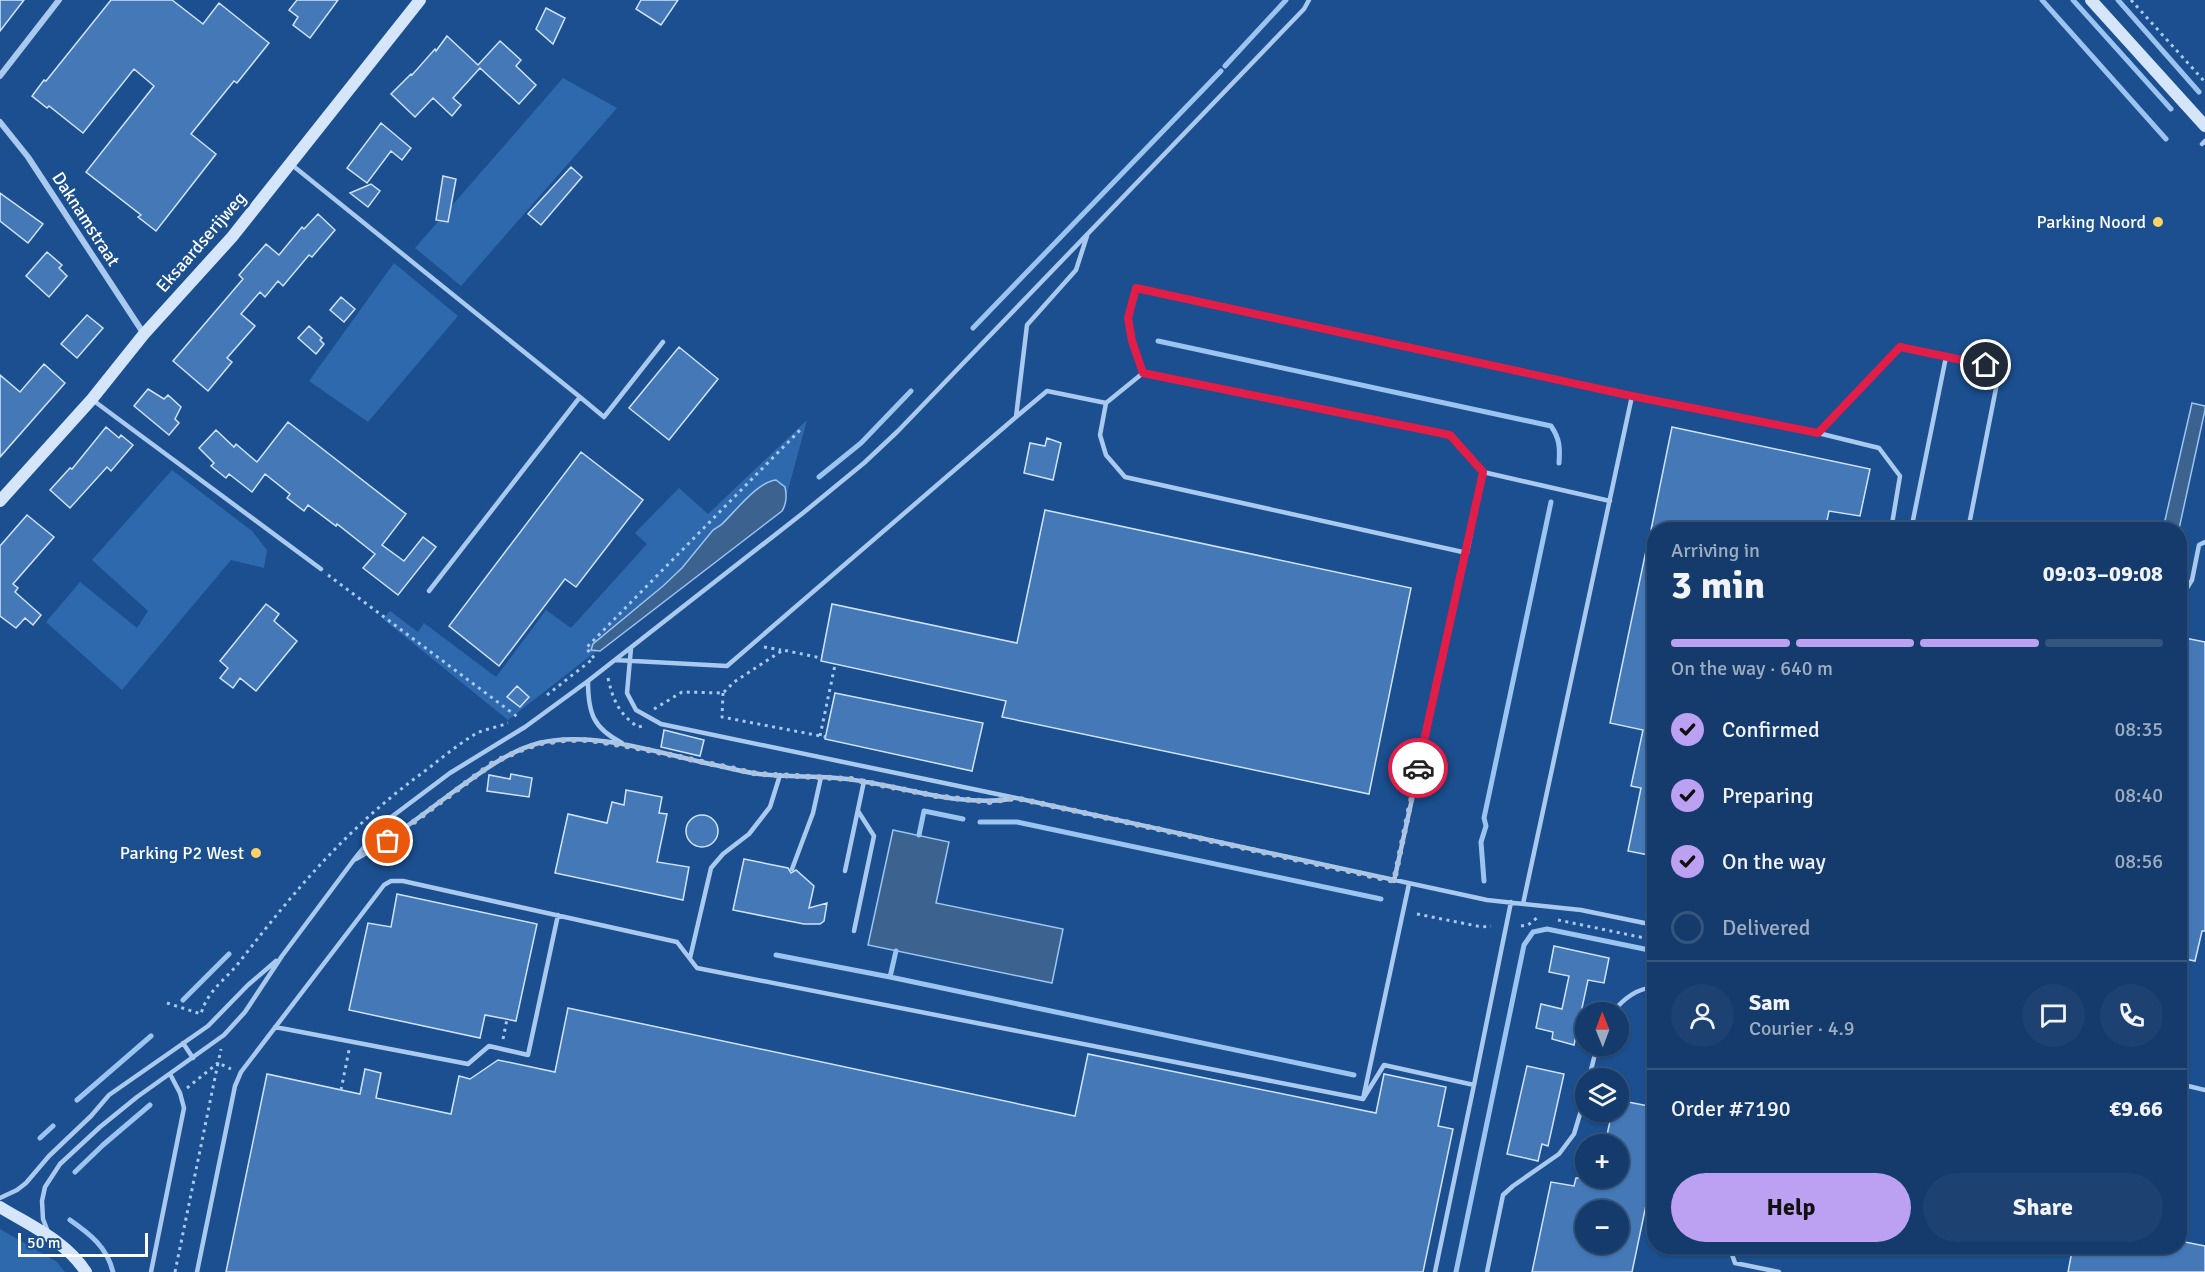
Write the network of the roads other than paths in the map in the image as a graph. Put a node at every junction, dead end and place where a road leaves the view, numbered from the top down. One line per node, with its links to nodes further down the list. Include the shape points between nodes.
1 (58, 0): 5 (street)
2 (420, 0): 8 (street, Eksaardserijweg)
3 (1309, 0): 9 (lane)
4 (2091, 0): 7 (street)
5 (0, 76)
6 (0, 122): 10 (street, Daknamstraat, via 28,156)
7 (2204, 122)
8 (290, 163): 10 (street, Eksaardserijweg, via 232,237); 15 (lane)
9 (1087, 235): 18 (lane, via 1076,270 1027,325); 31 (lane, via 864,463)
10 (144, 334): 16 (street, Eksaardserijweg)
11 (663, 342): 15 (lane, via 604,417)
12 (1946, 357): 19 (lane, via 1900,347); 24 (lane); 25 (lane, via 2000,368)
13 (1143, 373): 14 (lane, via 1128,318 1136,288); 17 (lane); 20 (lane, via 1450,435)
14 (1632, 396): 19 (lane); 22 (lane)
15 (580, 398): 30 (lane)
16 (92, 399): 21 (street, Eksaardserijweg); 28 (lane)
17 (1106, 403): 18 (lane, via 1047,391); 27 (lane, via 1100,435 1106,455 1125,477)
18 (1016, 417): 33 (lane, via 727,666)
19 (1818, 433): 23 (lane, via 1878,448 1900,476)
20 (1483, 472): 22 (lane); 27 (lane)
21 (0, 501)
22 (1610, 501): 47 (lane)
23 (1891, 522)
24 (1913, 522)
25 (1970, 522)
26 (2205, 542): 29 (lane, via 2199,545)
27 (1466, 553): 44 (lane)
28 (321, 569)
29 (2187, 588)
30 (429, 591)
31 (630, 648): 32 (lane); 33 (lane)
32 (615, 660): 33 (lane); 34 (lane)
33 (630, 660): 39 (lane, via 627,693 636,710 661,724)
34 (588, 681): 35 (lane, via 590,712 599,729); 41 (lane, via 525,727 450,772 390,818)
35 (628, 746): 36 (lane, via 758,774); 41 (lane, via 566,740 518,751 493,763 388,841)
36 (780, 775): 37 (lane); 52 (lane, via 770,807 749,834 711,868)
37 (821, 777): 38 (lane); 42 (lane, via 813,813)
38 (864, 781): 39 (lane, via 989,802); 40 (lane)
39 (1016, 798): 44 (lane)
40 (858, 811): 43 (lane); 50 (lane, via 874,836)
41 (353, 861): 51 (lane)
42 (792, 869)
43 (845, 871)
44 (1394, 881): 45 (lane)
45 (1409, 884): 46 (lane); 62 (lane)
46 (1511, 902): 47 (lane); 59 (lane)
47 (1523, 904): 49 (lane, via 1581,910)
48 (558, 915): 52 (lane, via 677,942); 55 (lane, via 391,881); 55 (lane, via 528,1055 489,1046 468,1064)
49 (1647, 924)
50 (854, 931)
51 (282, 956): 56 (lane, via 208,1026); 57 (lane, via 245,1012 224,1035)
52 (690, 958): 62 (lane, via 698,968)
53 (1647, 988): 54 (lane)
54 (1622, 1002)
55 (275, 1027): 70 (lane, via 235,1086)
56 (183, 1043): 57 (lane); 64 (lane, via 109,1095 26,1183)
57 (193, 1058): 58 (lane)
58 (170, 1074): 66 (lane, via 100,1127 51,1176 42,1201); 69 (lane, via 184,1108)
59 (1474, 1085): 62 (lane, via 1384,1065); 71 (lane)
60 (2187, 1085): 61 (lane)
61 (2205, 1089)
62 (1363, 1099)
63 (1578, 1122): 72 (lane, via 1559,1154 1503,1195)
64 (0, 1198)
65 (0, 1207): 66 (street)
66 (50, 1237): 68 (street, via 78,1258)
67 (1732, 1254): 73 (lane, via 1735,1263)
68 (86, 1272)
69 (151, 1272)
70 (196, 1272)
71 (1435, 1272)
72 (1487, 1272)
73 (1779, 1272)

